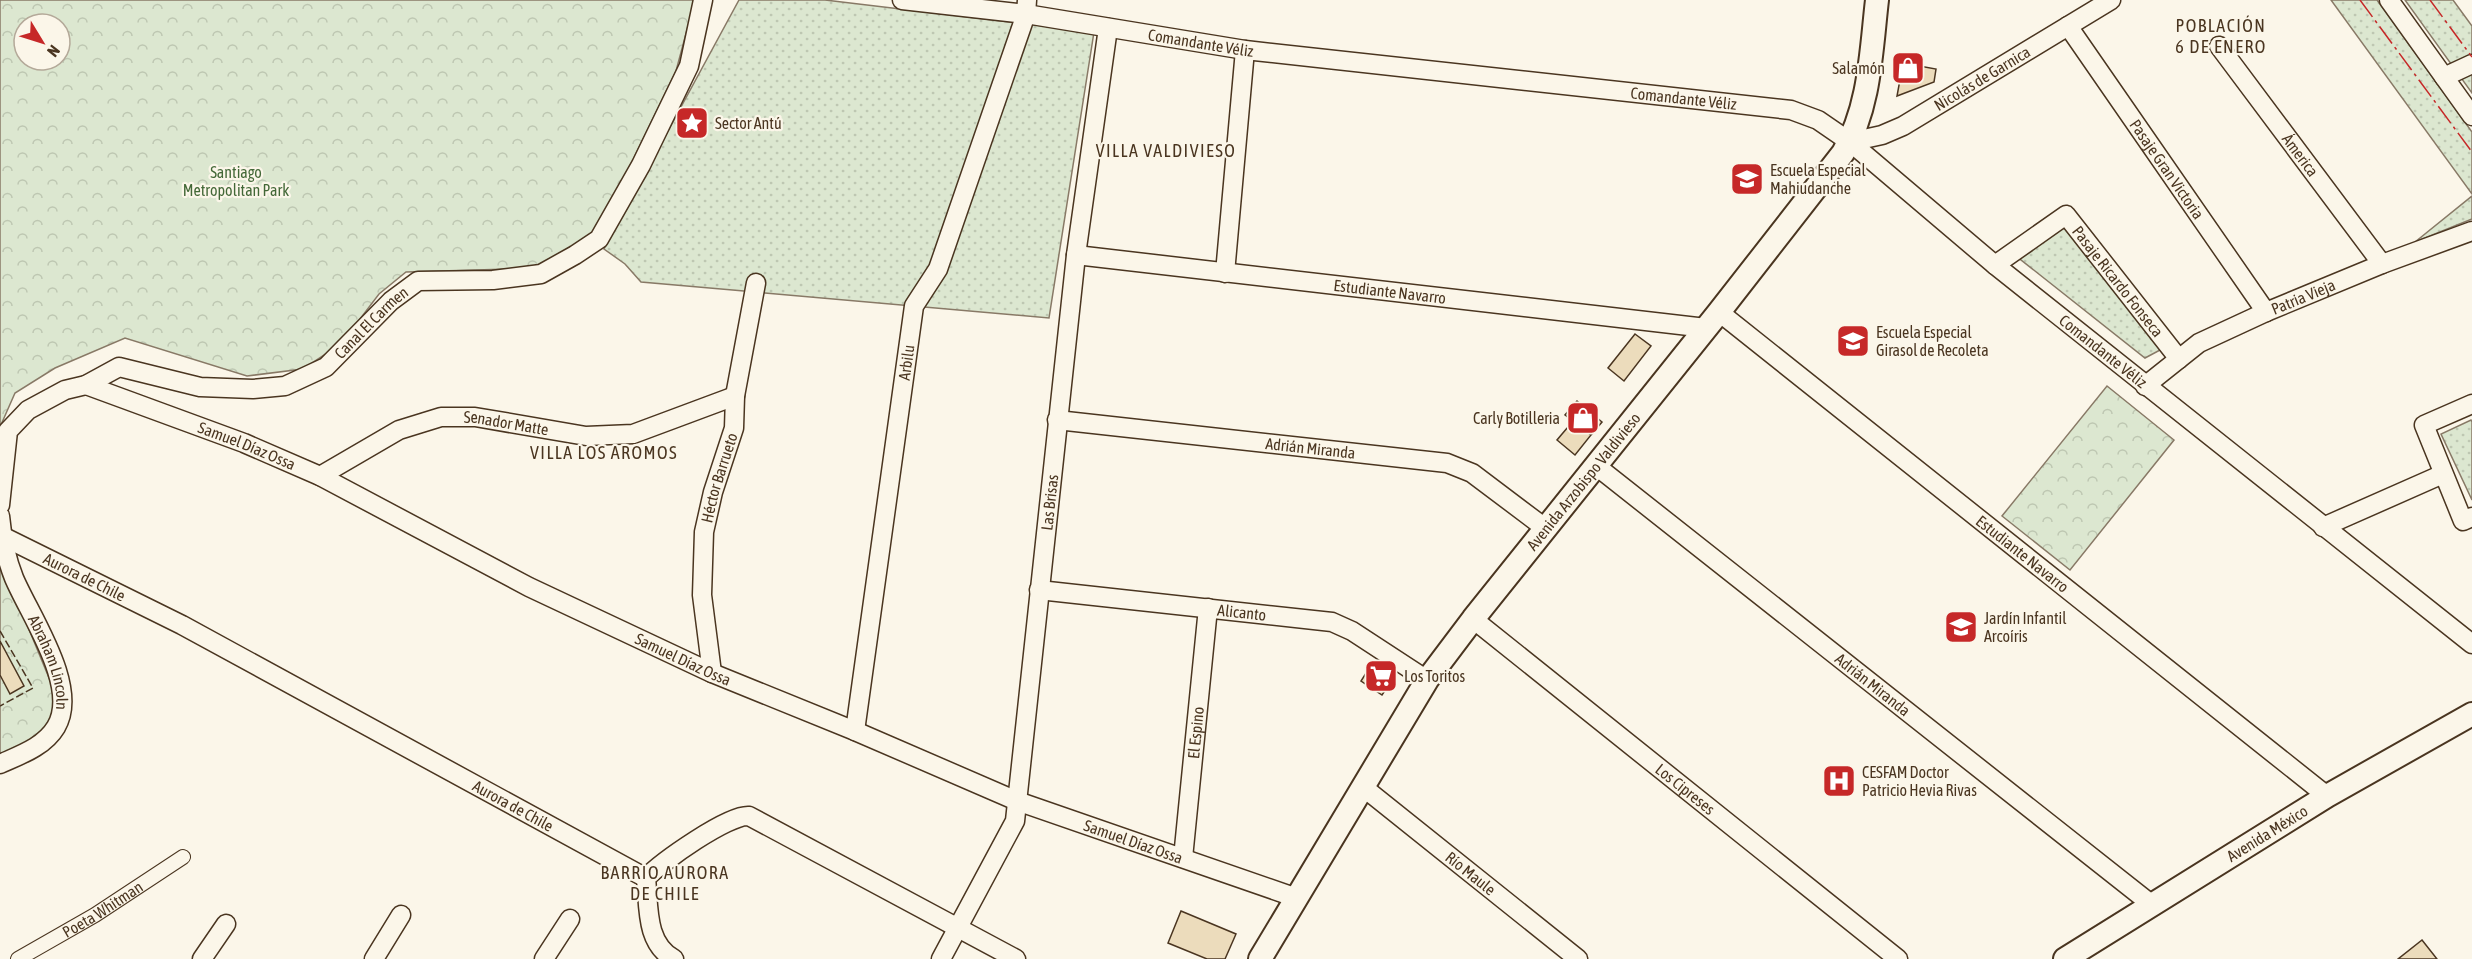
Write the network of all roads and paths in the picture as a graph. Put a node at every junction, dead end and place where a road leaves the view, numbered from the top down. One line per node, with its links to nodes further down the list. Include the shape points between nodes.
1 (703, 0): 24 (street, Canal El Carmen, via 689,66 641,165 599,239 575,255 541,274 493,280 418,280 391,301 326,367 285,386 200,387 119,367)
2 (902, 0): 6 (street, Comandante Véliz)
3 (1877, 0): 14 (street, Avenida Arzobispo Valdivieso, via 1864,102)
4 (2111, 0): 7 (street, Nicolás de Garnica)
5 (2389, 0): 12 (street)
6 (1026, 7): 8 (street, Comandante Véliz); 45 (street, Arbilu, via 938,268 914,306)
7 (2068, 26): 14 (street, Nicolás de Garnica, via 1903,126); 21 (street, Pasaje Gran Victoria)
8 (1108, 28): 10 (street, Comandante Véliz); 16 (street, Las Brisas)
9 (2219, 46): 17 (street, Ámerica)
10 (1245, 50): 14 (street, Comandante Véliz, via 1791,110 1818,120); 19 (street)
11 (2472, 64): 12 (street)
12 (2444, 77): 13 (street)
13 (2472, 116)
14 (1850, 141): 18 (street, Comandante Véliz); 22 (street, Avenida Arzobispo Valdivieso)
15 (2472, 231): 17 (street, Patria Vieja)
16 (1076, 255): 19 (street, Estudiante Navarro); 28 (street, Las Brisas)
17 (2382, 264): 21 (street, Patria Vieja)
18 (1995, 265): 23 (street, Pasaje Ricardo Fonseca, via 2066,215); 25 (street, Comandante Véliz)
19 (1225, 273): 22 (street, Estudiante Navarro)
20 (756, 284): 26 (street, Héctor Barrueto)
21 (2266, 312): 23 (street, Patria Vieja, via 2199,343)
22 (1712, 320): 29 (street, Avenida Arzobispo Valdivieso); 48 (street, Estudiante Navarro)
23 (2179, 359): 25 (street, Patria Vieja)
24 (86, 385): 31 (street, Samuel Díaz Ossa, via 244,443); 32 (street, Canal El Carmen, via 65,390 28,410 8,431)
25 (2145, 386): 35 (street, Comandante Véliz)
26 (735, 396): 31 (street, Senador Matte, via 633,434 586,436 475,417 441,417 399,430); 42 (street, Héctor Barrueto, via 734,428 704,532 702,595)
27 (2472, 404): 30 (street, via 2424,425)
28 (1057, 420): 36 (street, Adrián Miranda, via 1447,463 1472,473); 38 (street, Las Brisas)
29 (1594, 465): 36 (street, Avenida Arzobispo Valdivieso); 54 (street, Adrián Miranda)
30 (2443, 474): 34 (street, via 2463,520); 35 (street)
31 (320, 476): 42 (street, Samuel Díaz Ossa, via 529,586)
32 (0, 505)
33 (0, 516): 37 (street)
34 (2472, 517)
35 (2323, 527): 41 (street, Comandante Véliz)
36 (1545, 528): 40 (street, Avenida Arzobispo Valdivieso)
37 (2, 536): 46 (street, Abraham Lincoln, via 15,579 58,674 64,701 57,726 44,742); 52 (street, Aurora de Chile, via 182,625)
38 (1039, 590): 39 (street, Alicanto); 49 (street, Las Brisas)
39 (1208, 608): 43 (street, Alicanto, via 1332,622); 51 (street, El Espino)
40 (1473, 620): 43 (street, Avenida Arzobispo Valdivieso); 68 (street, Los Cipreses)
41 (2472, 644)
42 (712, 673): 45 (street, Samuel Díaz Ossa)
43 (1427, 680): 47 (street, Avenida Arzobispo Valdivieso)
44 (2472, 714): 48 (street, Avenida México)
45 (855, 731): 49 (street, Samuel Díaz Ossa)
46 (0, 764)
47 (1362, 787): 53 (street, Avenida Arzobispo Valdivieso); 67 (street, Río Maule)
48 (2327, 796): 54 (street, Avenida México)
49 (1017, 801): 51 (street, Samuel Díaz Ossa); 58 (street, Las Brisas, via 1015,821)
50 (183, 857): 60 (street, Poeta Whitman, via 95,915)
51 (1183, 858): 53 (street, Samuel Díaz Ossa)
52 (646, 878): 58 (street, via 665,860 733,819 749,816); 64 (street, via 653,935 663,951)
53 (1297, 898): 59 (street, Avenida Arzobispo Valdivieso)
54 (2151, 904): 69 (street, Avenida México)
55 (401, 915): 62 (street)
56 (570, 919): 63 (street)
57 (226, 924): 61 (street)
58 (958, 928): 65 (street, Las Brisas); 66 (street)
59 (1262, 958)
60 (18, 959)
61 (202, 959)
62 (374, 959)
63 (544, 959)
64 (674, 959)
65 (941, 959)
66 (1016, 959)
67 (1578, 959)
68 (1898, 959)
69 (2065, 959)

